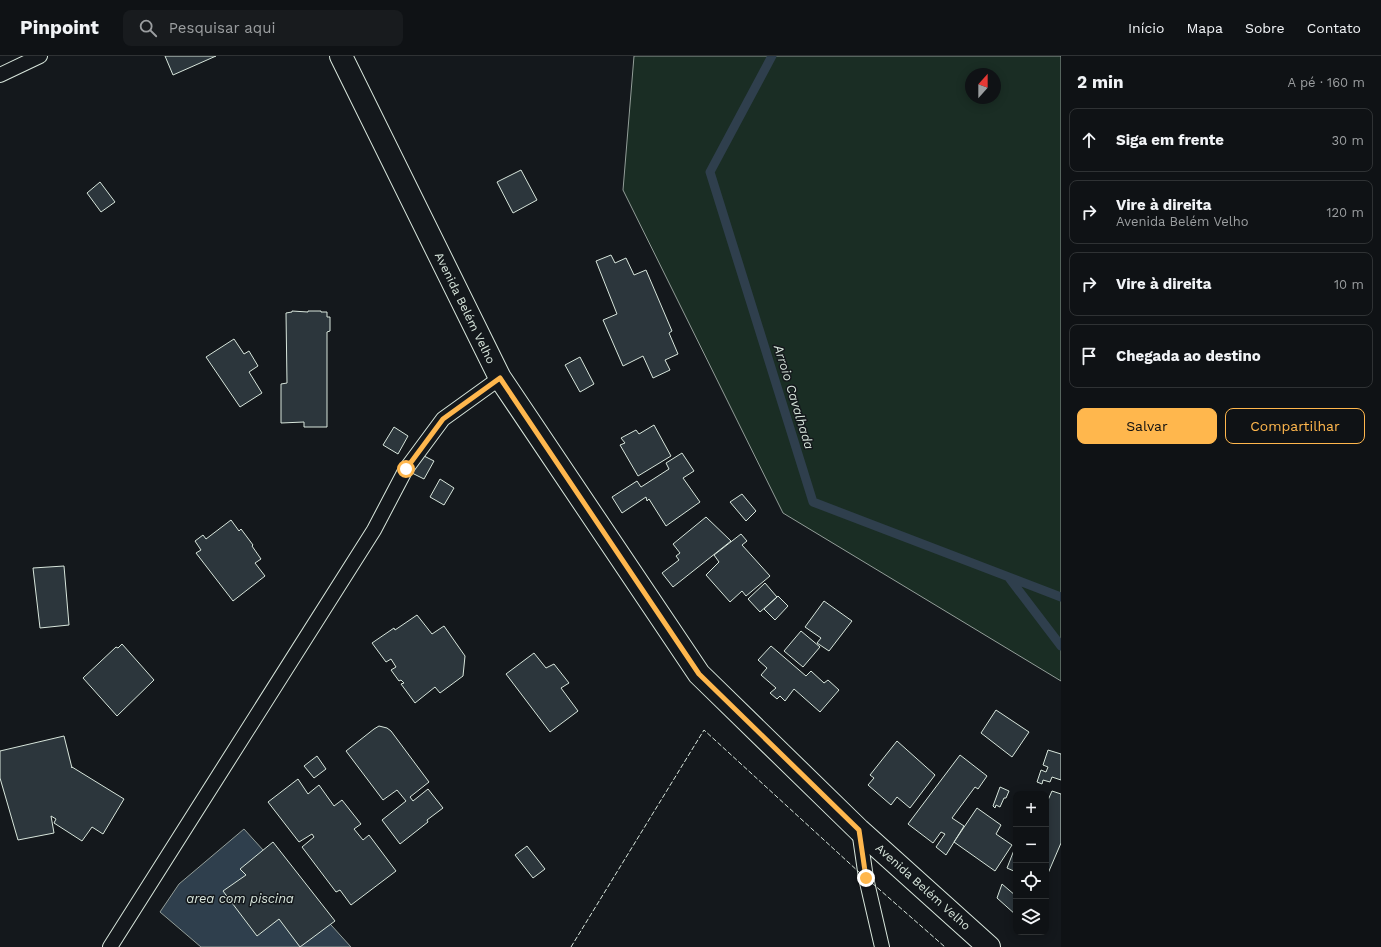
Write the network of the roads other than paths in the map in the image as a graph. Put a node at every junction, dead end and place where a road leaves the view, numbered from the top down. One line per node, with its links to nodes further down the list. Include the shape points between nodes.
1 (40, 56): 3 (lane)
2 (341, 56): 4 (main road, Avenida Belém Velho)
3 (0, 75)
4 (500, 378): 5 (main road, Avenida Belém Velho, via 699,674); 6 (lane, via 443,419 406,469 374,530)
5 (859, 830): 7 (lane, via 866,878); 8 (main road, Avenida Belém Velho)
6 (110, 947)
7 (882, 947)
8 (989, 947)

